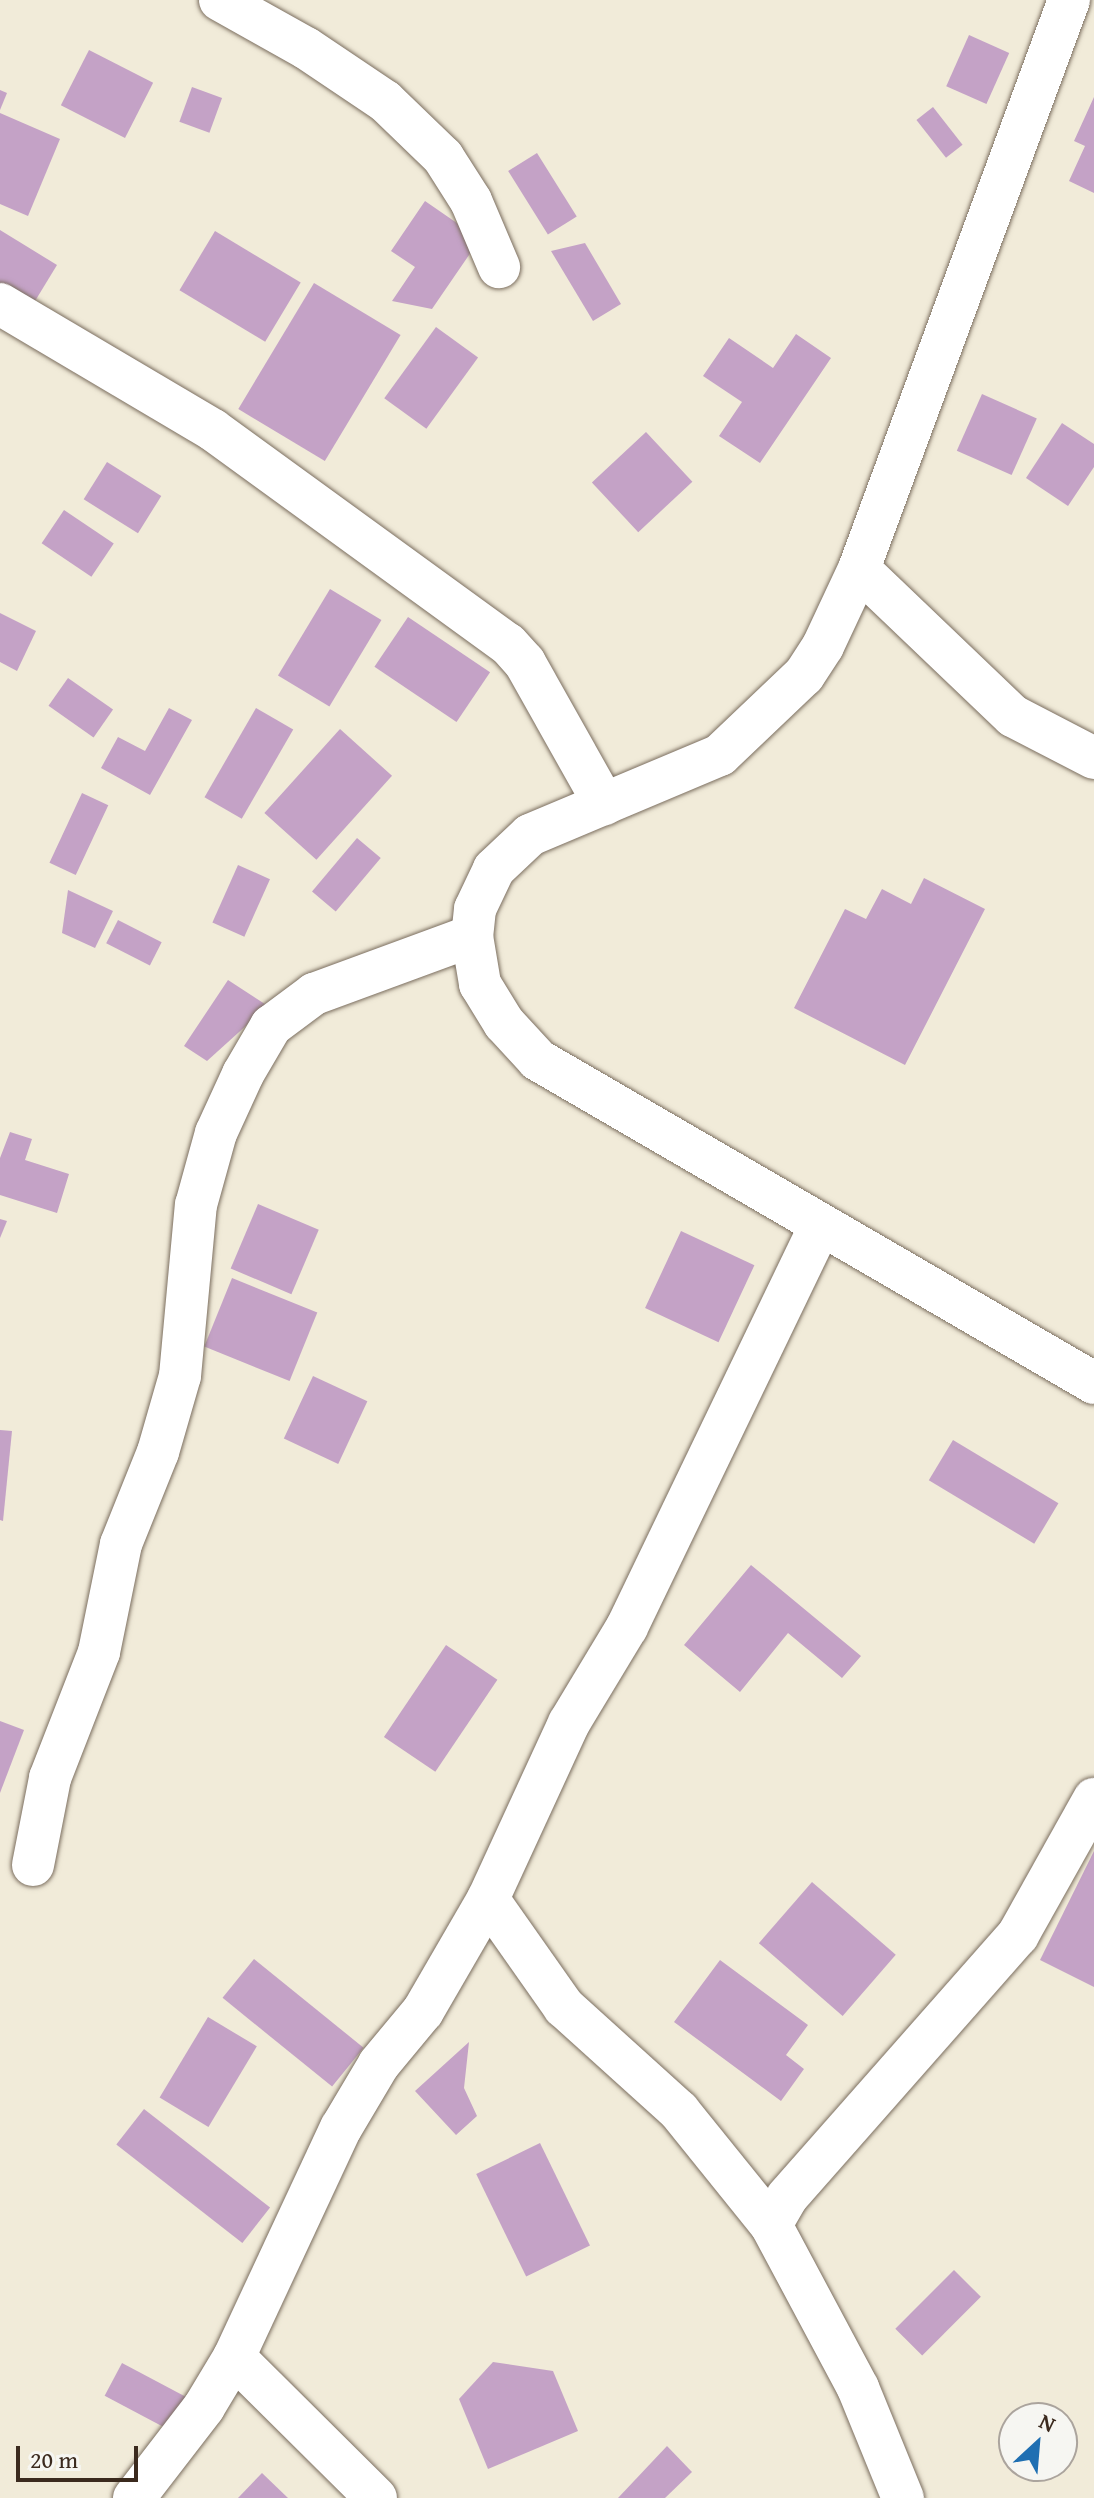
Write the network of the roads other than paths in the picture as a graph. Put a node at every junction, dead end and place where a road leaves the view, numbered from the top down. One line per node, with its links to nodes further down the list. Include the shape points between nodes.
1 (220, 0): 3 (street, via 385,101 443,157 471,201)
2 (1069, 0): 5 (street)
3 (499, 267)
4 (0, 304): 7 (street, via 213,430 508,644 525,663)
5 (859, 569): 6 (street, via 1013,716); 7 (street, via 804,675 720,755)
6 (1094, 758)
7 (604, 804): 8 (street, via 530,835 494,869 475,909)
8 (472, 936): 9 (street, via 480,984 504,1023 538,1060); 12 (street, via 314,994 271,1026 243,1074 216,1133 196,1205 180,1376 158,1452 121,1544 99,1652 50,1778)
9 (820, 1226): 10 (street); 13 (street, via 627,1627 569,1723)
10 (1094, 1383)
11 (1094, 1799): 14 (street, via 1018,1935)
12 (33, 1865)
13 (488, 1899): 14 (street, via 564,2007 679,2111); 15 (street, via 423,2011 379,2064 341,2128)
14 (769, 2208): 18 (street, via 852,2376)
15 (234, 2357): 16 (street, via 204,2407); 17 (street)
16 (134, 2498)
17 (376, 2498)
18 (903, 2498)

